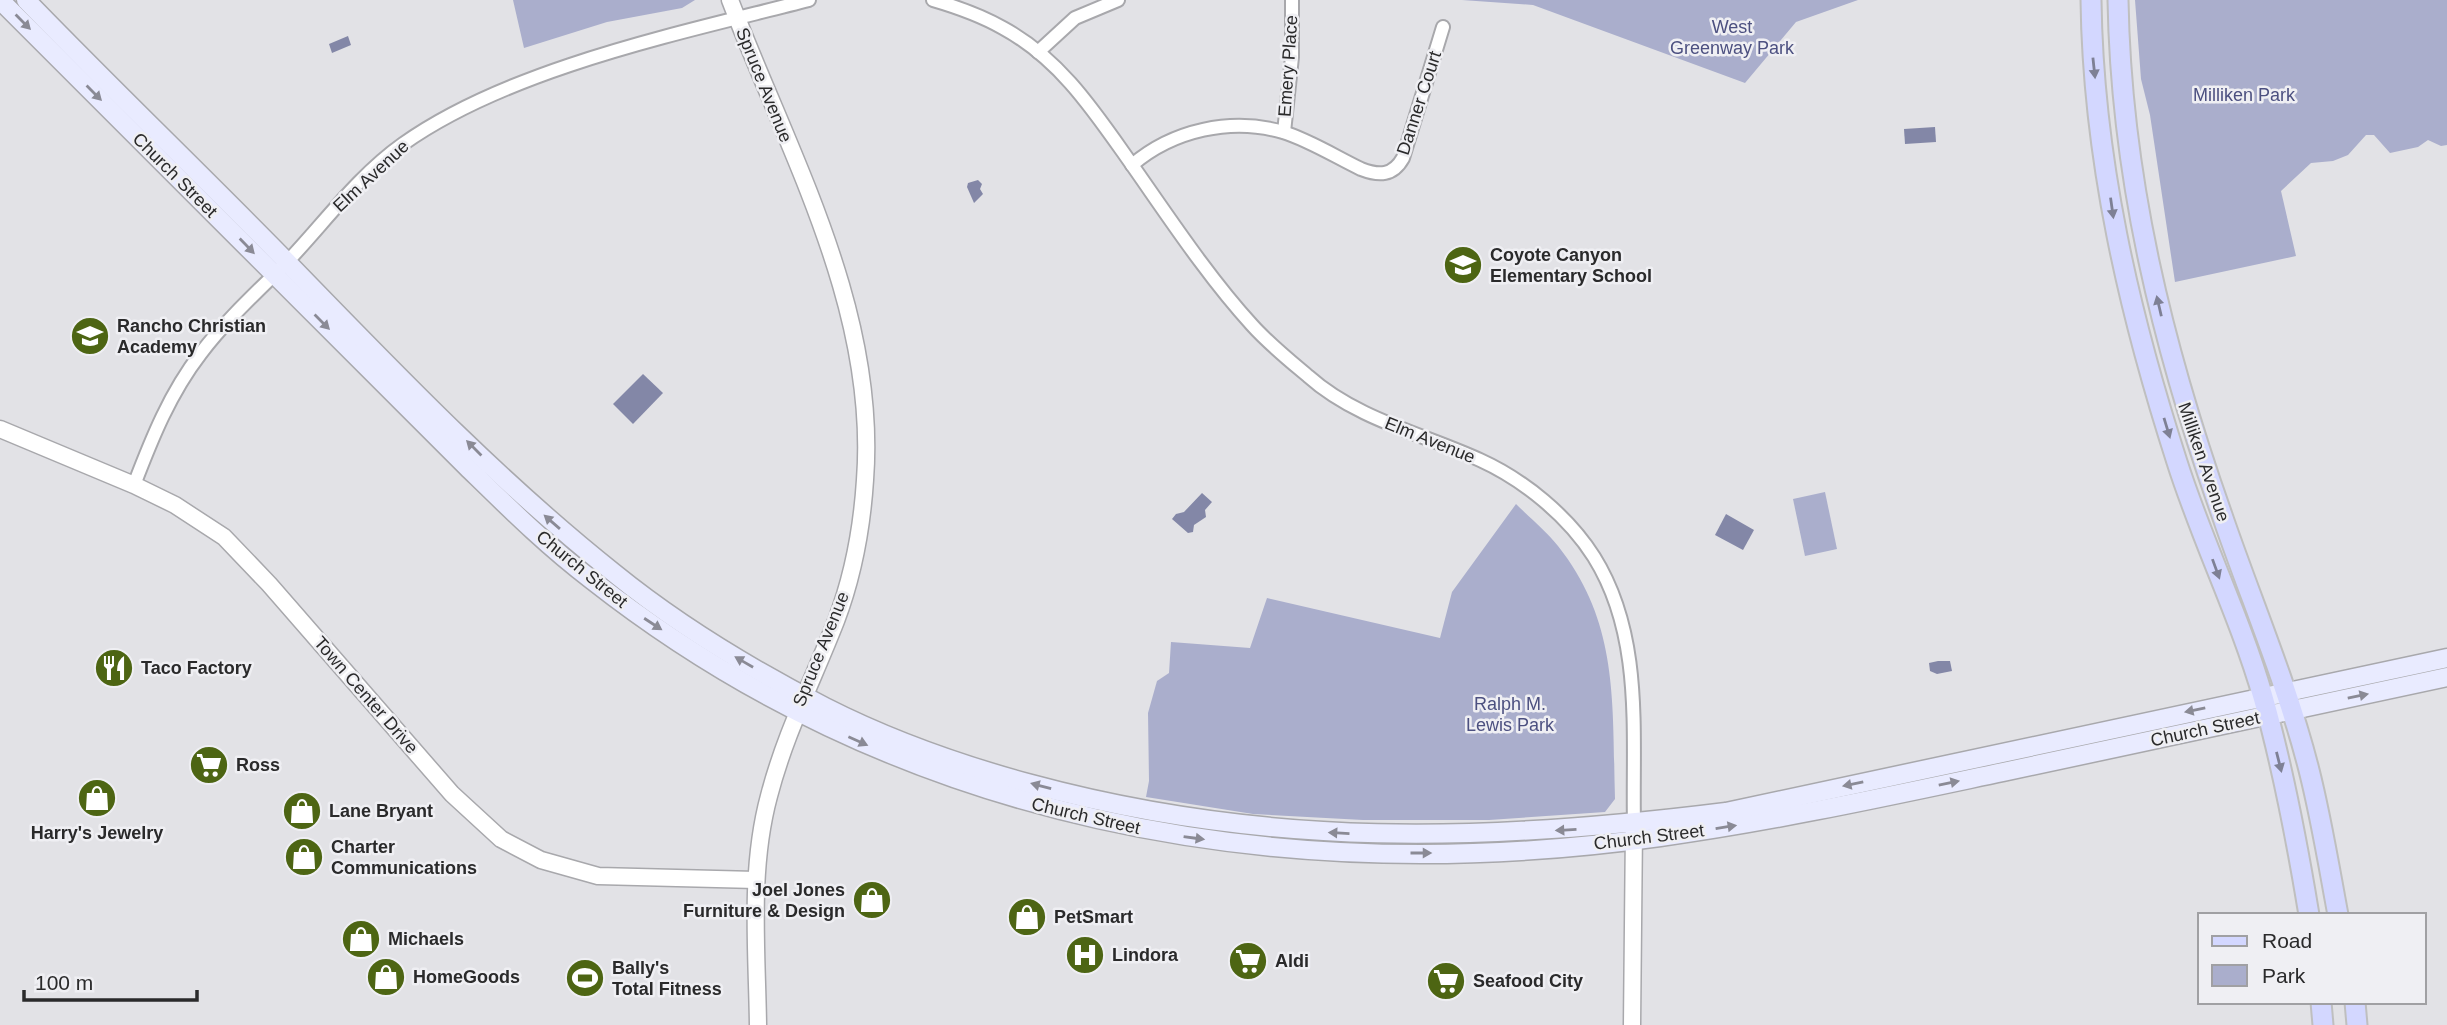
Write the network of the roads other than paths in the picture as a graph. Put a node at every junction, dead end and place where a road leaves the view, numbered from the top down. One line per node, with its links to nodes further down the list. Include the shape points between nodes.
1 (0, 0): 15 (main road, Church Street, one-way to 15)
2 (26, 0): 15 (main road, Church Street)
3 (730, 0): 10 (street, Spruce Avenue)
4 (809, 0): 10 (street, Elm Avenue)
5 (933, 0): 12 (street, Elm Avenue, via 1004,28)
6 (1118, 0): 12 (street, via 1075,18)
7 (1292, 0): 13 (street, Emery Place)
8 (2091, 0): 20 (main road, Milliken Avenue, one-way to 20, via 2101,128 2130,305 2177,463)
9 (2118, 0): 21 (main road, Milliken Avenue, one-way to 9, via 2196,441 2169,348 2130,164)
10 (737, 19): 15 (street, Elm Avenue, via 490,94 438,122 401,145); 22 (street, Spruce Avenue, via 848,304 865,398 865,478 853,564 837,618)
11 (1444, 27): 13 (street, Danner Court, via 1397,169 1374,174)
12 (1038, 52): 14 (street, Elm Avenue, via 1084,95)
13 (1284, 132): 14 (street, via 1216,127 1164,143)
14 (1132, 165): 24 (street, Elm Avenue, via 1252,326 1310,378 1397,428 1483,461 1509,476 1560,516 1594,558 1618,610 1628,649 1633,692)
15 (280, 268): 17 (street, Elm Avenue, via 186,375 153,435); 22 (main road, Church Street, via 523,496 608,569)
16 (0, 429): 17 (street, Town Center Drive)
17 (134, 485): 25 (street, Town Center Drive, via 199,520 247,559 452,794 501,839 541,860 598,876)
18 (2447, 658): 21 (main road, Church Street)
19 (2447, 677): 21 (main road, Church Street, one-way to 19)
20 (2262, 695): 21 (main road, Church Street); 23 (main road, Milliken Avenue); 24 (main road, Church Street, one-way to 24)
21 (2288, 701): 23 (main road, Church Street); 27 (main road, Milliken Avenue, via 2309,769)
22 (800, 703): 24 (main road, Church Street, via 986,772 1129,818 1353,834); 25 (street, Spruce Avenue, via 768,798)
23 (2267, 716): 24 (main road, Church Street, one-way to 23, via 1777,819); 26 (main road, Milliken Avenue, one-way to 26)
24 (1634, 832): 31 (street, Elm Avenue)
25 (757, 880): 30 (street, Spruce Avenue)
26 (2309, 913)
27 (2338, 913)
28 (2321, 1004): 32 (main road)
29 (2355, 1004): 33 (main road)
30 (758, 1025)
31 (1632, 1025)
32 (2323, 1025)
33 (2357, 1025)

